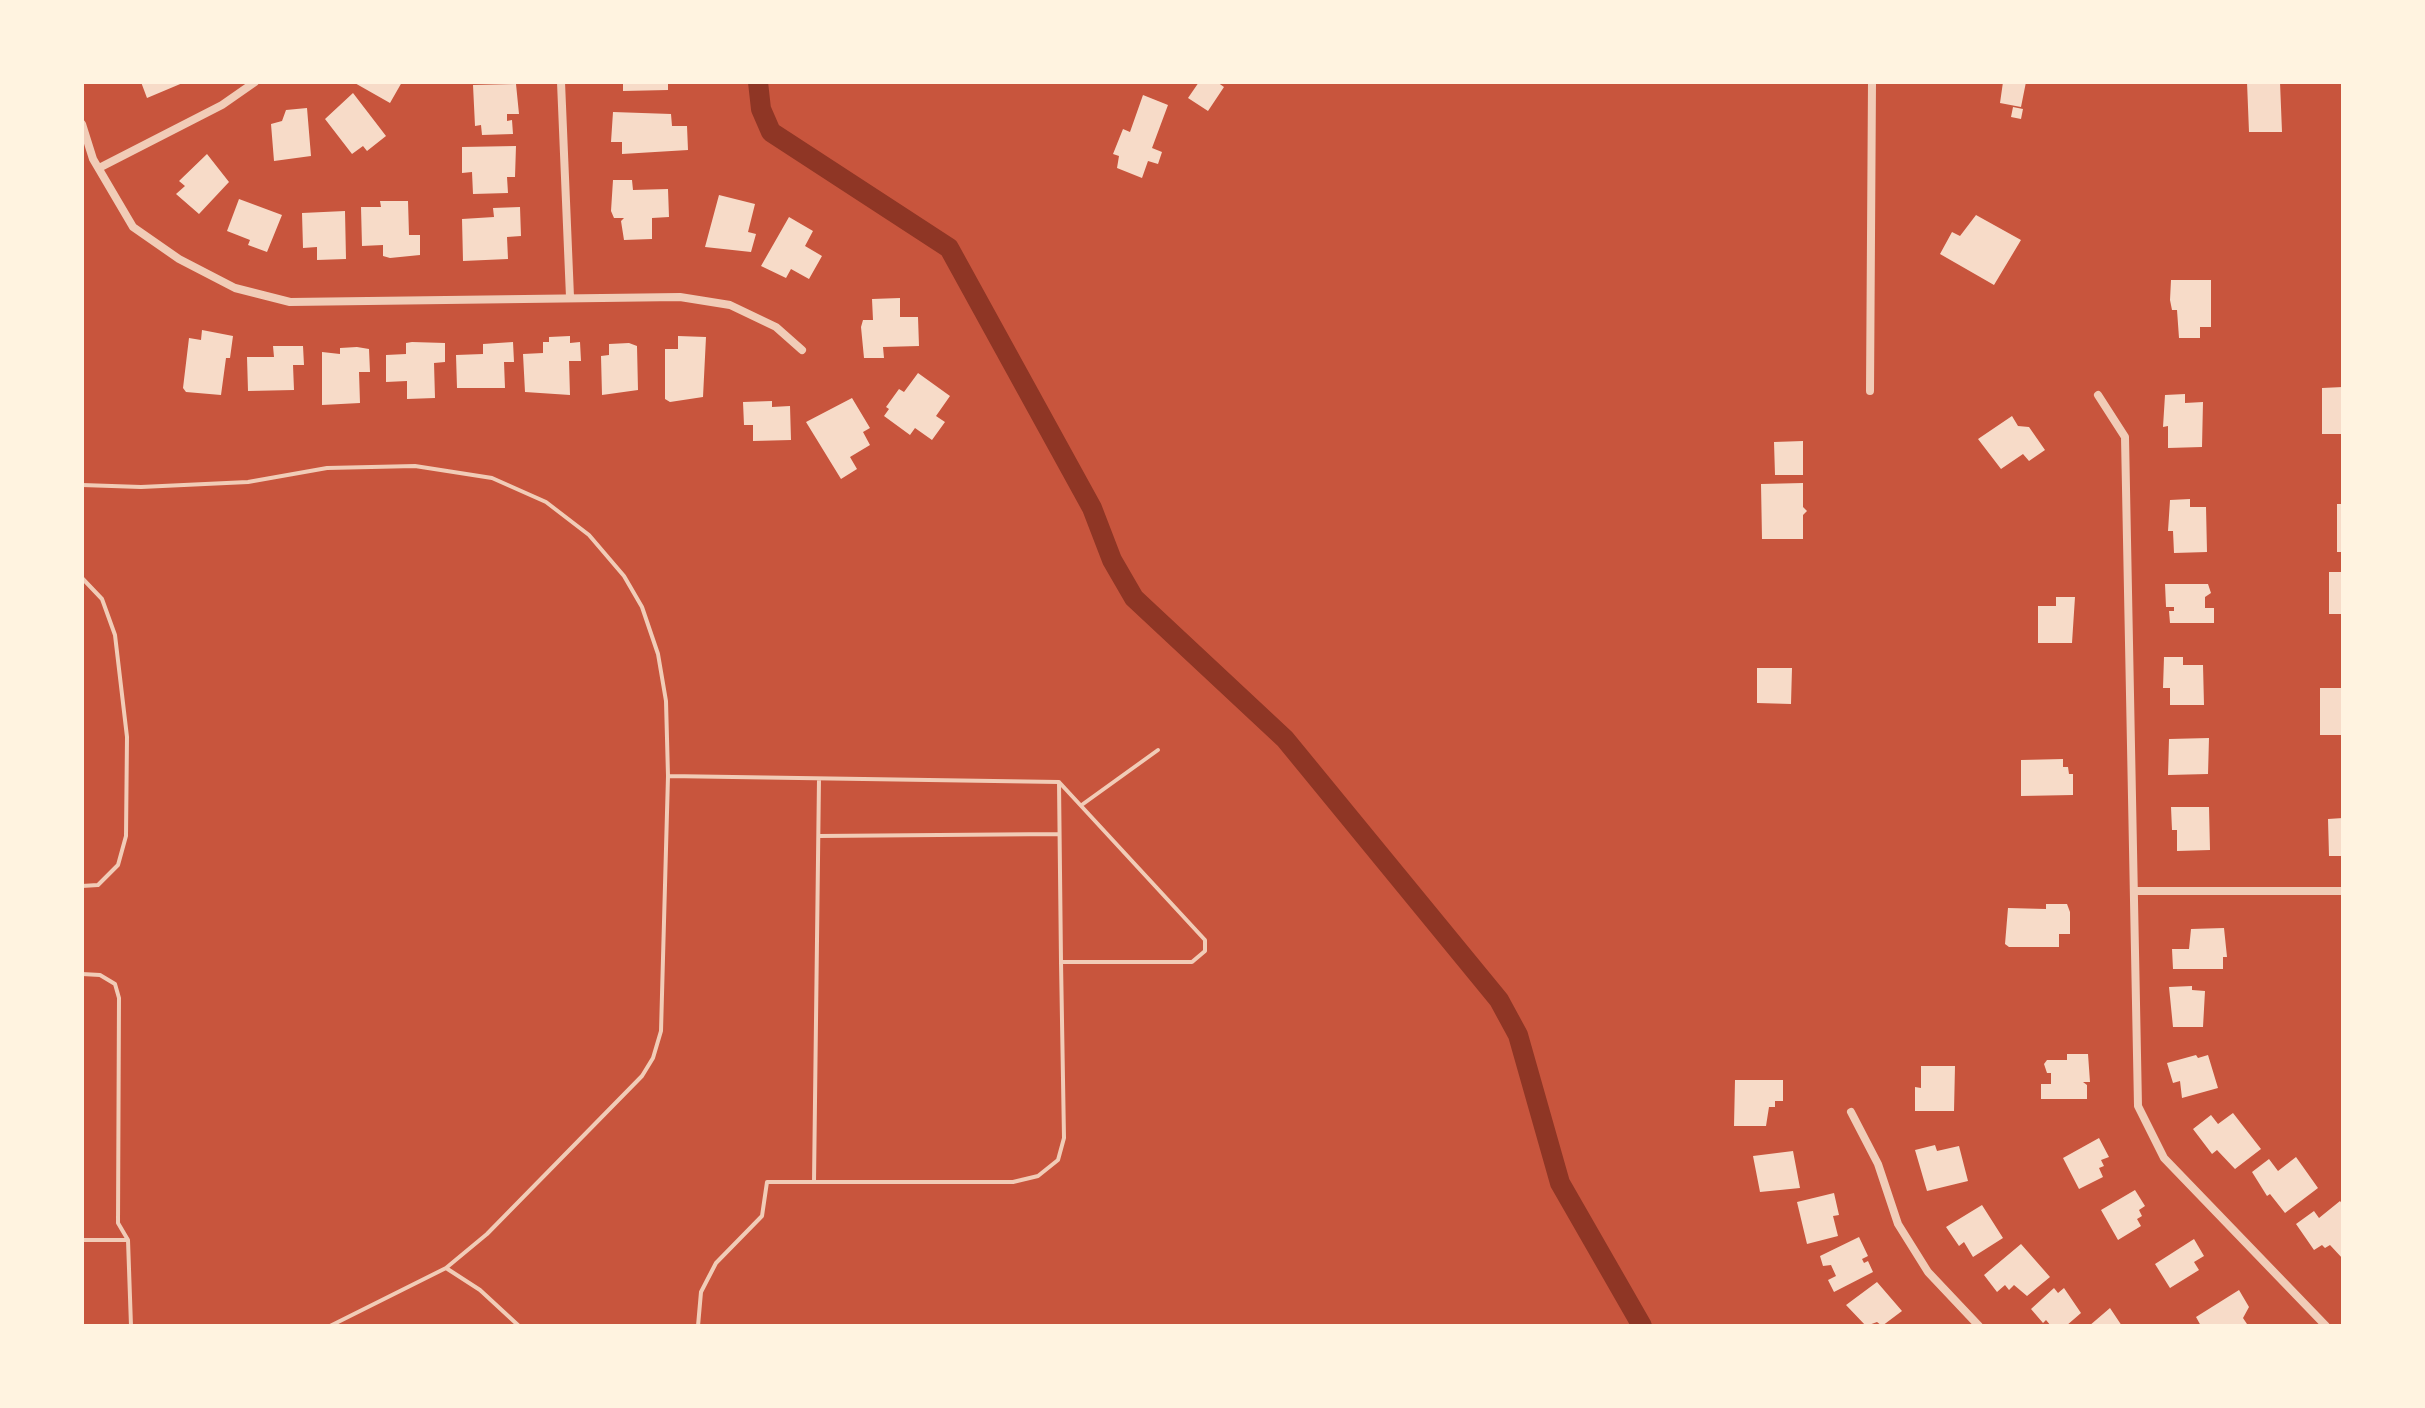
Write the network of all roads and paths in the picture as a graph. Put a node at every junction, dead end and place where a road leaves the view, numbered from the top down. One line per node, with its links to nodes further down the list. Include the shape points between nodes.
1 (255, 82): 5 (street, via 222,105)
2 (561, 82): 6 (street)
3 (1872, 82): 8 (street)
4 (82, 124): 5 (street)
5 (99, 168): 6 (street, via 133,227 235,288 290,302)
6 (570, 297): 7 (street, via 680,297 730,305 776,327)
7 (802, 350)
8 (1870, 391)
9 (2098, 395): 20 (street, via 2125,437)
10 (82, 485): 13 (lane, via 248,482 327,468 415,466 492,478 546,502 589,535 642,607 666,701)
11 (82, 578): 19 (lane, via 102,599 115,635 127,737 126,836 118,865 98,885)
12 (1158, 750): 16 (lane)
13 (668, 776): 14 (lane); 28 (lane, via 661,1031 653,1058 642,1076 487,1234)
14 (819, 779): 15 (lane); 18 (lane)
15 (1059, 782): 16 (lane); 17 (lane)
16 (1083, 804): 22 (lane, via 1205,940 1205,951 1192,962)
17 (1059, 834): 18 (lane); 22 (lane)
18 (819, 836): 25 (lane)
19 (82, 886)
20 (2134, 891): 21 (street); 34 (street, via 2138,1106 2164,1158)
21 (2343, 891)
22 (1061, 962): 25 (lane, via 1064,1138 1058,1160 1038,1176 1013,1182)
23 (82, 974): 27 (lane, via 100,975 115,984 119,998 118,1223)
24 (1851, 1112): 33 (street, via 1878,1164 1898,1224 1928,1272)
25 (814, 1182): 32 (lane, via 767,1182 762,1216 716,1263 701,1292)
26 (82, 1240): 27 (lane)
27 (128, 1240): 29 (lane)
28 (446, 1268): 30 (lane); 31 (lane)
29 (131, 1326)
30 (330, 1326)
31 (519, 1326)
32 (698, 1326)
33 (1979, 1326)
34 (2326, 1326)

